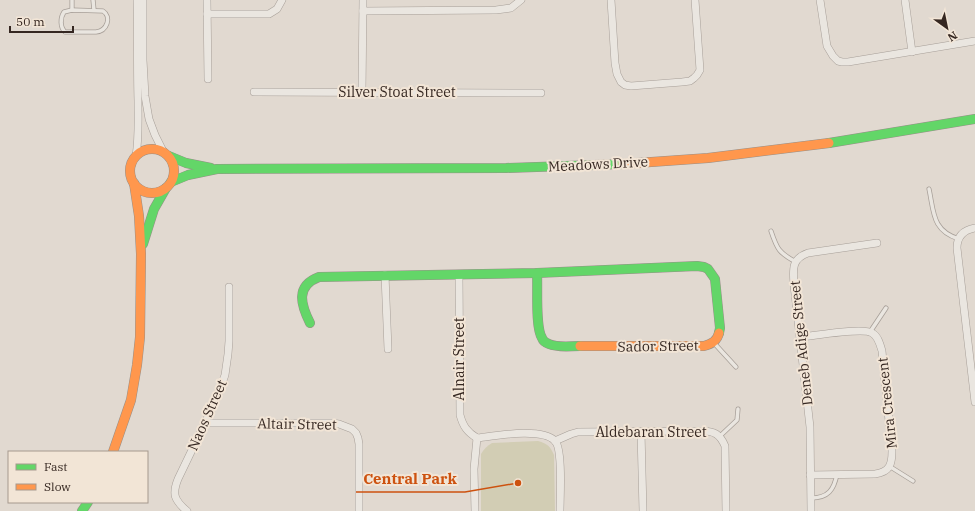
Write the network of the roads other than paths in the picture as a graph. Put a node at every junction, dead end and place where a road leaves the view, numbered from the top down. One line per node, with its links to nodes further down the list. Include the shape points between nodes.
1 (72, 0): 13 (lane)
2 (93, 0): 14 (lane)
3 (137, 0): 25 (street, via 139,129)
4 (143, 0): 24 (street, via 146,101 155,135)
5 (207, 0): 16 (street)
6 (282, 0): 16 (street, via 277,9 269,14)
7 (363, 0): 15 (street)
8 (521, 0): 15 (street, via 511,8 496,10)
9 (611, 0): 10 (street, via 617,74 625,85 638,86 690,81 697,75 700,70)
10 (695, 0)
11 (820, 0): 18 (street, via 827,46 838,61 848,62)
12 (905, 0): 18 (street)
13 (72, 10): 14 (lane); 14 (lane, via 62,15 62,28 65,32 101,32 105,29 107,15 105,12)
14 (94, 10)
15 (363, 11): 21 (street)
16 (207, 14): 19 (street)
17 (975, 41): 18 (street)
18 (912, 52)
19 (208, 79)
20 (254, 92): 21 (street, Silver Stoat Street)
21 (362, 92): 22 (street, Silver Stoat Street)
22 (541, 93)
23 (975, 119): 26 (street, Meadows Drive, via 834,142 708,158 610,165)
24 (166, 154): 25 (street, via 149,149); 26 (street, Meadows Drive, via 186,163); 28 (street, via 173,162 174,169 174,176)
25 (136, 156): 27 (street, via 130,169)
26 (217, 169): 28 (street, Meadows Drive, via 192,173)
27 (134, 183): 28 (street, via 146,192 153,193); 34 (street)
28 (169, 185): 34 (street, via 154,209)
29 (929, 189): 32 (lane, via 938,226 951,237)
30 (975, 228): 32 (street, via 964,231)
31 (771, 231): 35 (lane, via 780,251)
32 (959, 239): 47 (street, via 959,268)
33 (877, 243): 35 (street, Deneb Adige Street, via 808,253)
34 (141, 254): 55 (street, via 137,365 131,400)
35 (796, 262): 43 (street, Deneb Adige Street, via 793,271)
36 (537, 273): 37 (street, Sador Street); 44 (street, Sador Street, via 539,329 542,339 550,345 704,346); 44 (street, Sador Street, via 705,267 714,279 720,328 719,335)
37 (459, 274): 38 (street, Sador Street); 53 (street, Alnair Street, via 460,415 465,428)
38 (385, 275): 41 (street, Sador Street, via 313,278 305,285 302,298); 45 (street)
39 (229, 287): 50 (street, Naos Street, via 227,365)
40 (886, 308): 42 (lane)
41 (310, 323)
42 (870, 332): 43 (street); 56 (street, Mira Crescent, via 877,338 882,351 892,451)
43 (800, 337): 58 (street, Deneb Adige Street, via 809,418)
44 (713, 342): 46 (lane)
45 (388, 349)
46 (736, 367)
47 (974, 384): 48 (street)
48 (975, 402)
49 (738, 409): 52 (lane, via 737,420)
50 (205, 423): 61 (street, Naos Street, via 175,488 178,503); 62 (street, Altair Street, via 332,423 352,429 359,444)
51 (641, 432): 52 (street, Aldebaran Street, via 709,431); 54 (street, Aldebaran Street, via 578,432); 65 (street)
52 (720, 436): 66 (street, Aldebaran Street, via 725,446)
53 (477, 438): 54 (street, via 532,434 548,436); 63 (street, via 474,469)
54 (555, 441): 64 (street, via 560,460)
55 (113, 451)
56 (890, 466): 57 (street, Mira Crescent, via 875,474); 59 (lane)
57 (837, 474): 58 (street, Mira Crescent); 60 (lane, via 831,492 825,496)
58 (810, 475): 60 (street, Deneb Adige Street)
59 (913, 481)
60 (811, 498): 67 (street, Deneb Adige Street)
61 (187, 511)
62 (359, 511)
63 (475, 511)
64 (560, 511)
65 (643, 511)
66 (726, 511)
67 (811, 511)

